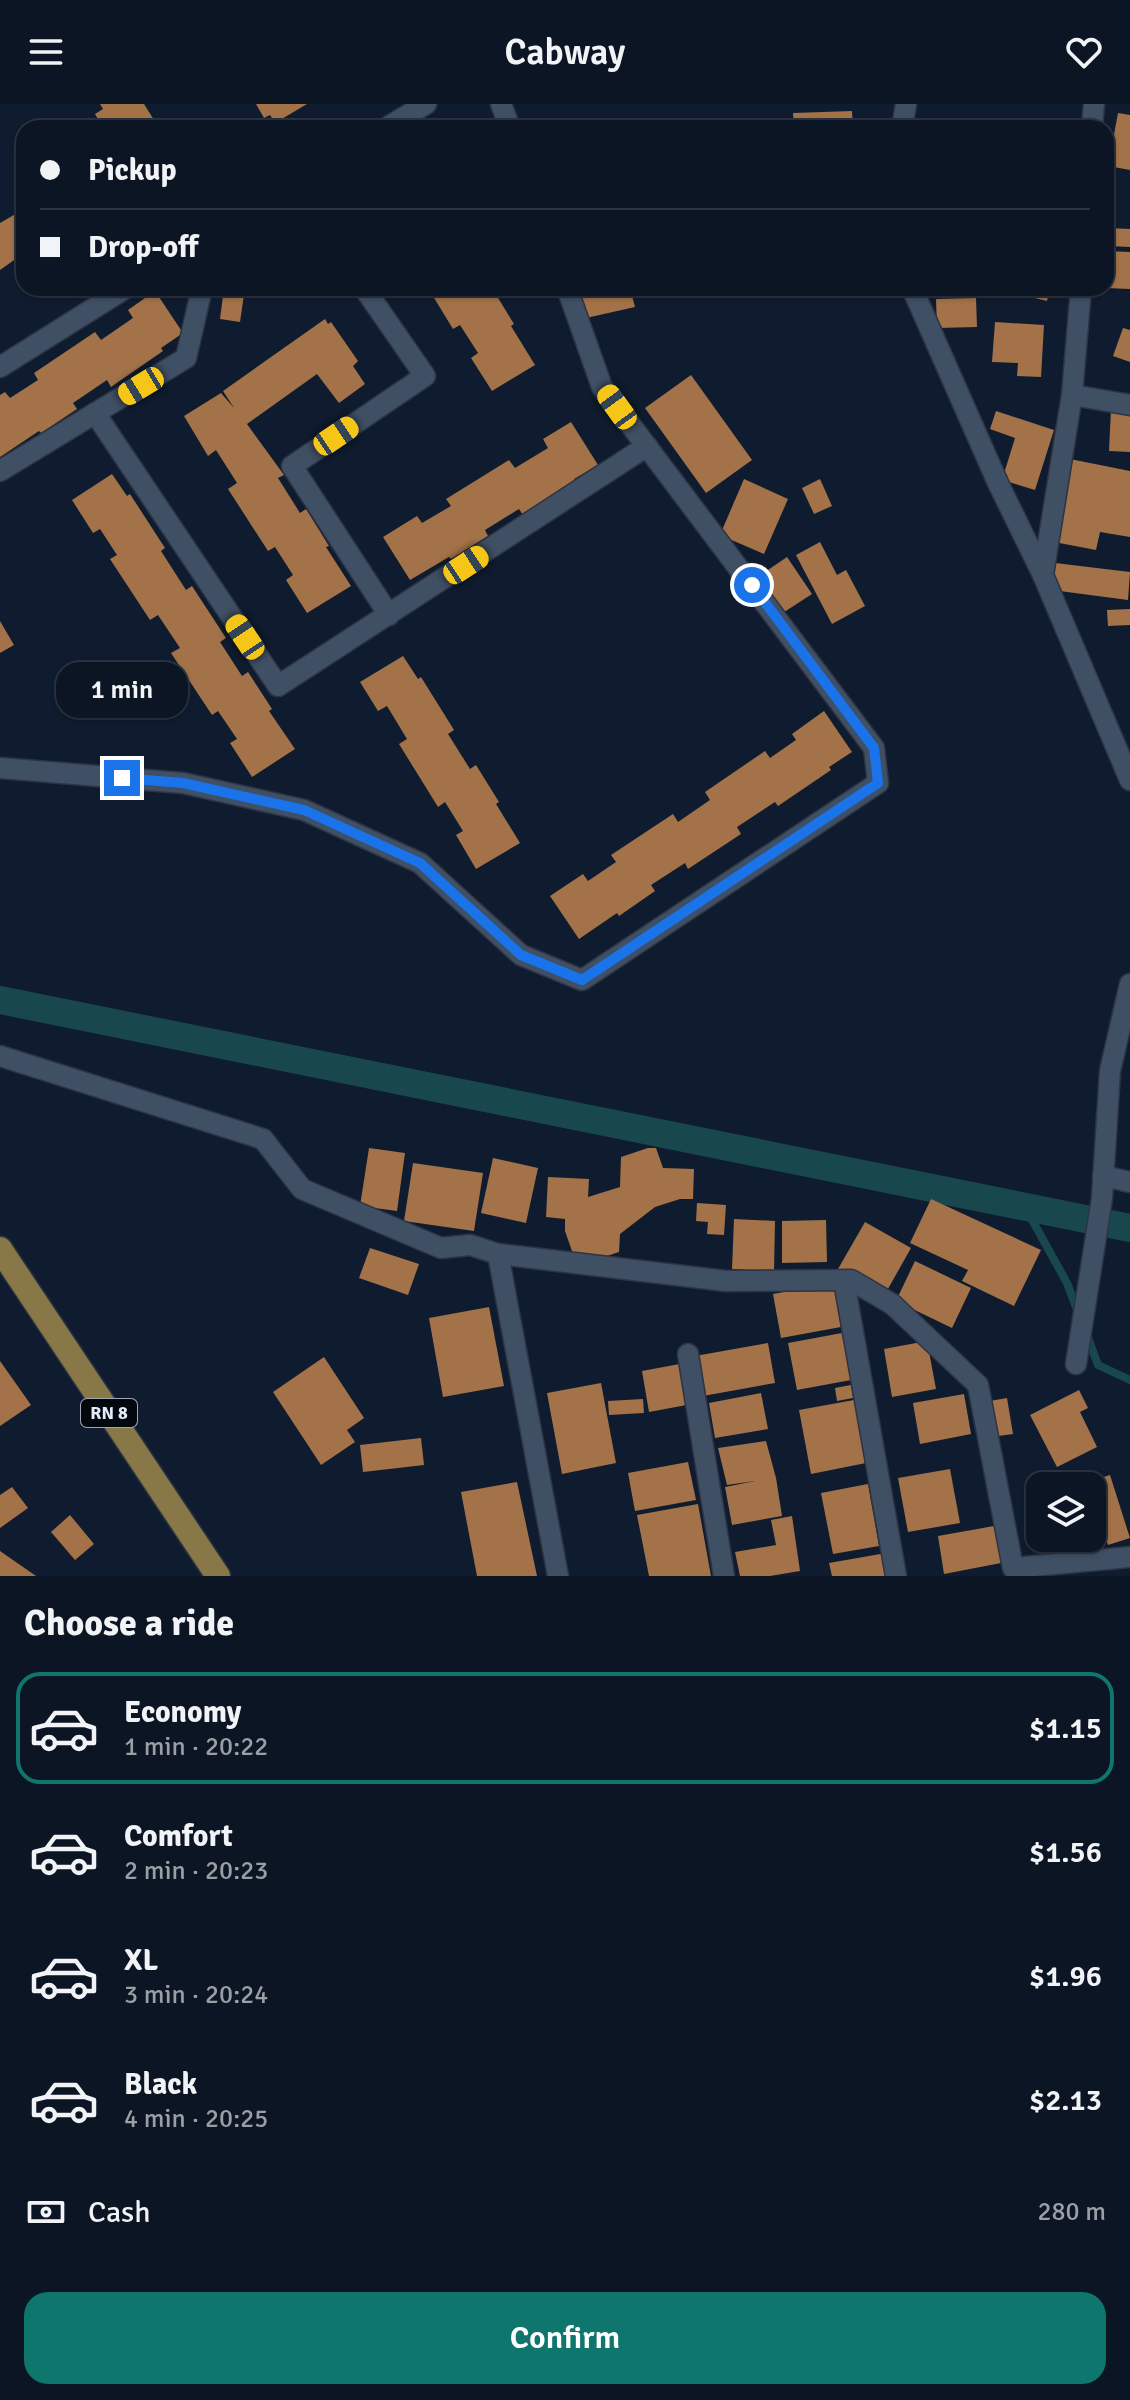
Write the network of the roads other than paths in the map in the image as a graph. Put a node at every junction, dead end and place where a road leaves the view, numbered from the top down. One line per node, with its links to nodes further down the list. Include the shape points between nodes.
1 (426, 104): 2 (street)
2 (399, 120)
3 (113, 296): 9 (street)
4 (200, 296): 12 (street, via 186,358)
5 (370, 296): 16 (street, via 425,376 292,466)
6 (570, 296): 13 (street, via 602,387)
7 (916, 296): 15 (street)
8 (1080, 296): 10 (street)
9 (0, 367)
10 (1072, 395): 11 (street); 15 (street)
11 (1130, 405)
12 (95, 413): 14 (street); 16 (street, via 278,686)
13 (647, 446): 16 (street); 17 (street, via 874,748 878,783 582,980 521,955 420,863 304,810 183,783)
14 (0, 471)
15 (1043, 575): 18 (street)
16 (389, 615)
17 (0, 768)
18 (1130, 780)
19 (1130, 984): 21 (street)
20 (0, 1056): 25 (street, via 263,1139 302,1189 441,1248 470,1245)
21 (1120, 1073): 22 (street)
22 (1103, 1176): 23 (street); 28 (street)
23 (1130, 1182)
24 (0, 1249): 31 (main road, RN 8)
25 (498, 1254): 26 (street, via 726,1281); 32 (street)
26 (844, 1281): 30 (street, via 892,1304 978,1385 1013,1568); 34 (street)
27 (688, 1354): 33 (street)
28 (1076, 1364)
29 (1130, 1557): 30 (street)
30 (1084, 1569)
31 (218, 1576)
32 (558, 1576)
33 (724, 1576)
34 (896, 1576)

